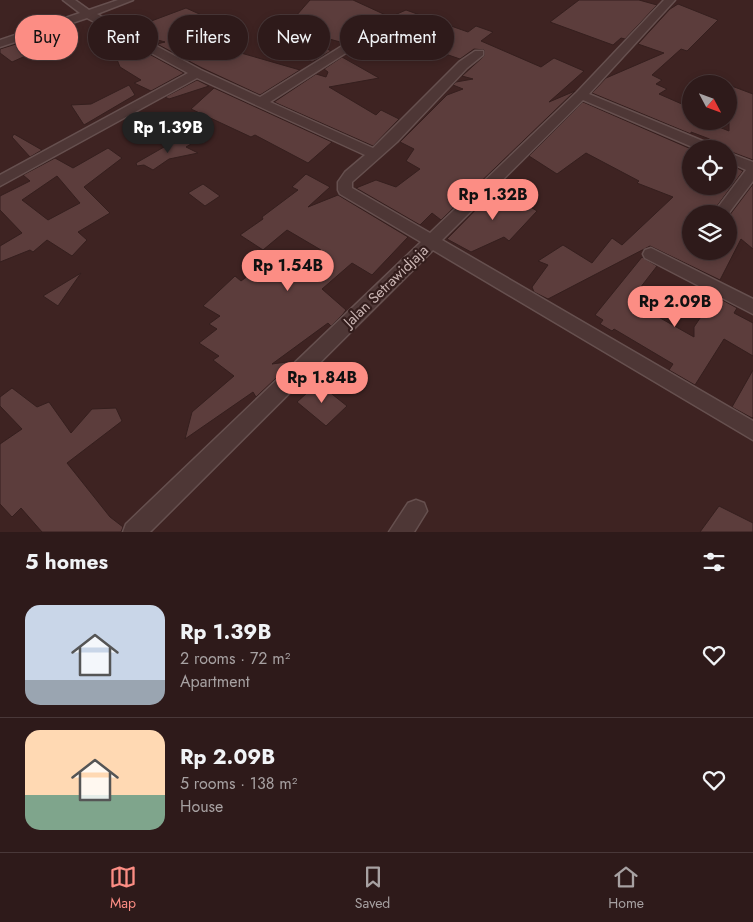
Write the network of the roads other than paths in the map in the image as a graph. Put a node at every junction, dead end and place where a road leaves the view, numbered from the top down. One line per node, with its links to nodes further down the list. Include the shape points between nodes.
1 (68, 0): 4 (street)
2 (128, 0): 4 (street)
3 (670, 0): 9 (street, Jalan Setrawidjaja)
4 (88, 14): 5 (street); 8 (street)
5 (0, 44)
6 (340, 52): 10 (street)
7 (479, 53): 12 (street, via 462,65)
8 (197, 73): 10 (street); 16 (street)
9 (581, 95): 11 (street); 18 (street, Jalan Setrawidjaja)
10 (261, 102): 12 (street)
11 (688, 140)
12 (374, 154): 18 (street, via 350,175 345,182 345,190)
13 (737, 160): 14 (street)
14 (753, 167)
15 (753, 171): 17 (street)
16 (0, 181)
17 (727, 205)
18 (433, 241): 21 (street); 23 (street, Jalan Setrawidjaja)
19 (651, 254): 20 (street)
20 (753, 307)
21 (753, 431)
22 (416, 511): 24 (street)
23 (134, 532)
24 (400, 532)

